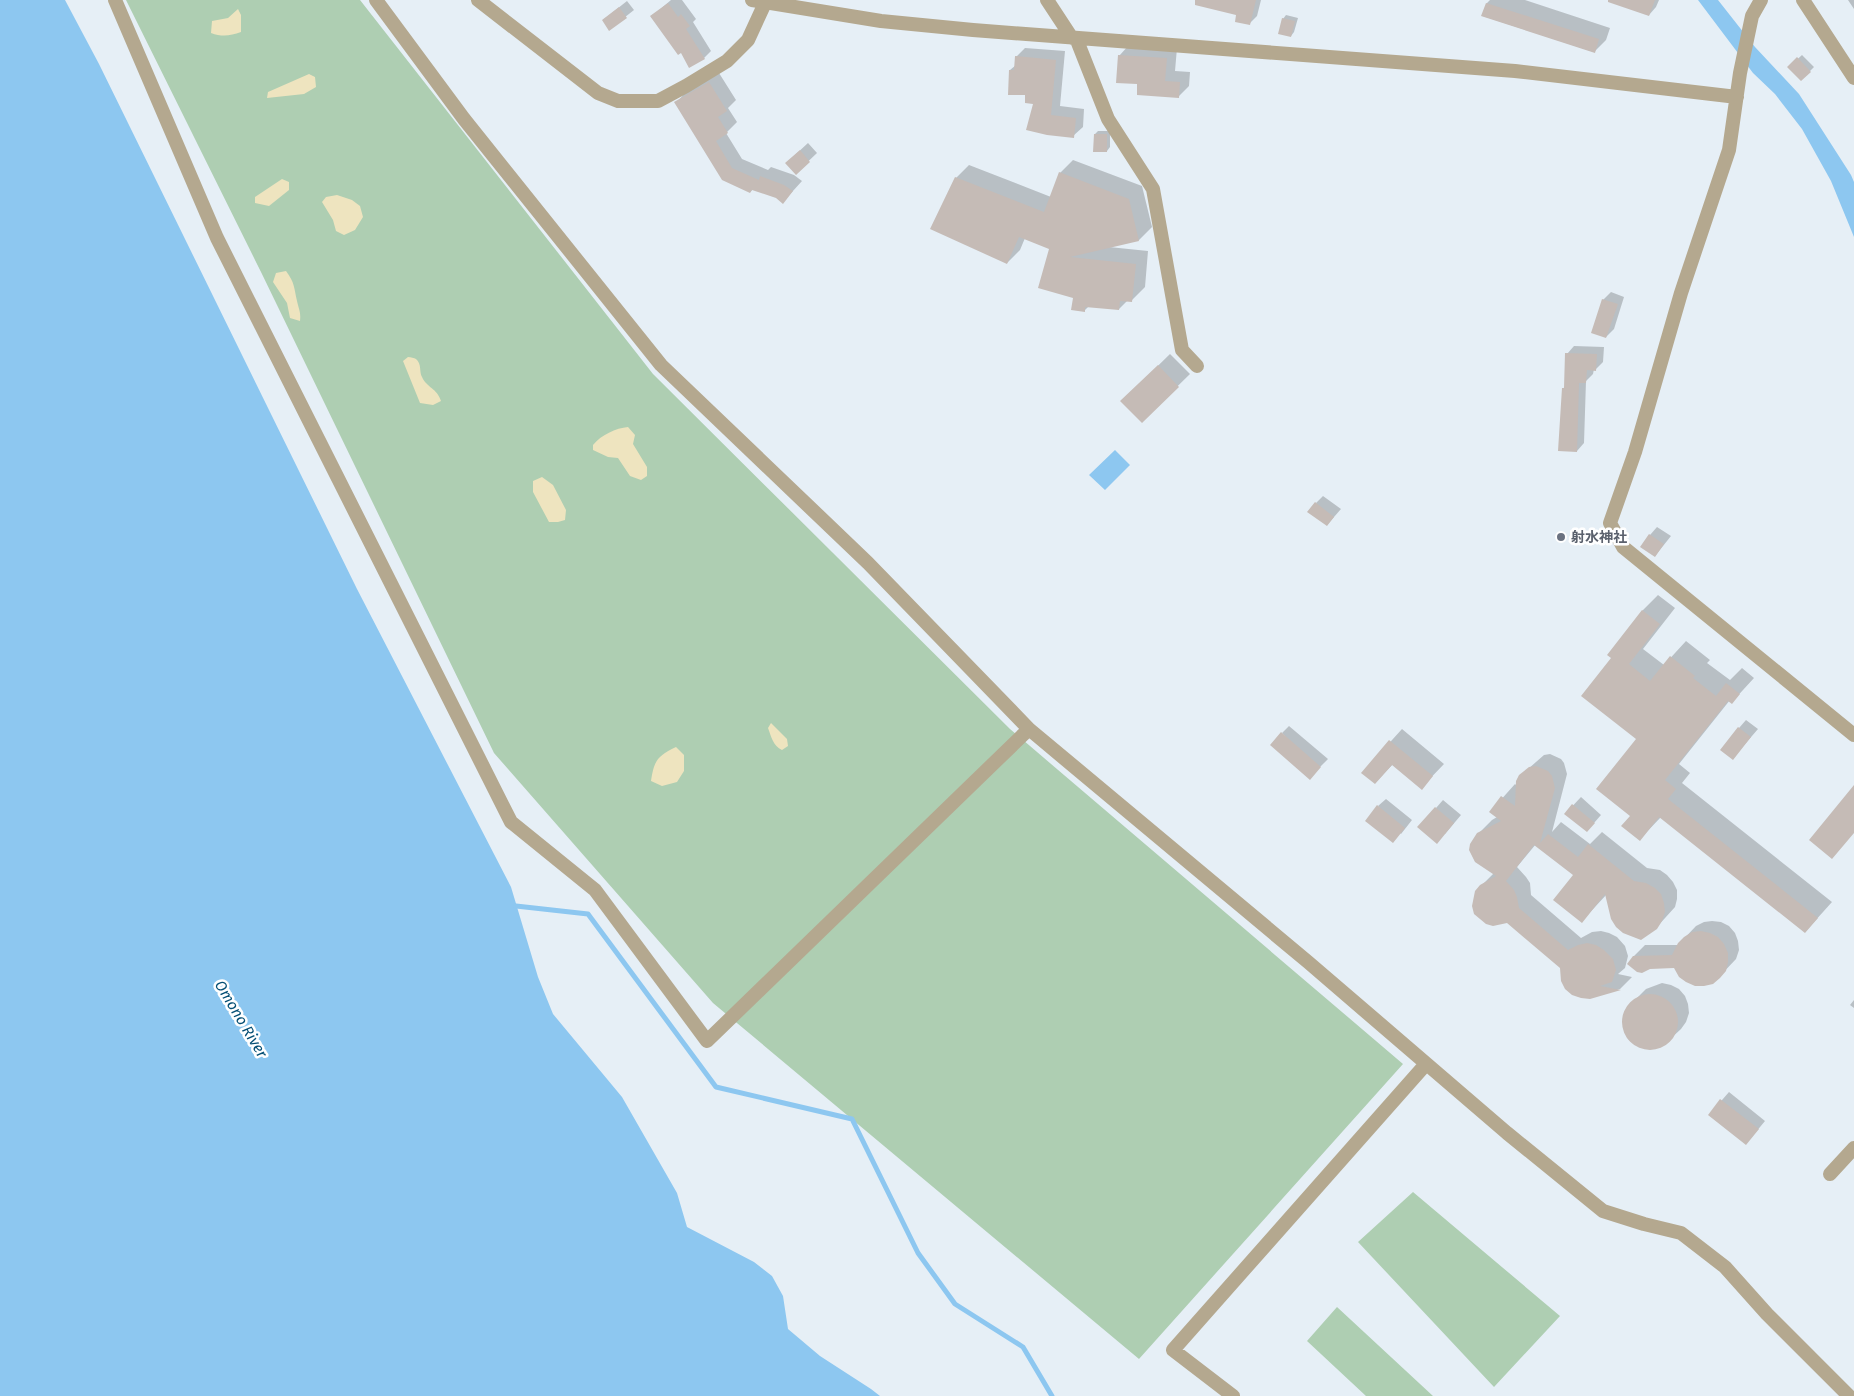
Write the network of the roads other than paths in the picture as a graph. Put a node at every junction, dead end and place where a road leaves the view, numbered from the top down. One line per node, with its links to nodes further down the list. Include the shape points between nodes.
1 (115, 0): 12 (street, via 217,238 512,822 595,890 707,1041)
2 (376, 0): 12 (street, via 464,119 660,365 868,563)
3 (478, 0): 7 (street, via 598,94 618,101 658,101 728,61 748,40)
4 (1047, 0): 8 (street)
5 (1761, 0): 10 (street, via 1752,16)
6 (1803, 0): 9 (street)
7 (758, 1): 8 (street, via 882,21)
8 (1074, 38): 10 (street, via 1515,71); 11 (street, via 1108,119 1153,189 1182,350)
9 (1854, 78)
10 (1737, 97): 13 (street, via 1730,150 1681,293 1635,452 1610,523 1623,547)
11 (1197, 366)
12 (1029, 729): 14 (street)
13 (1854, 735)
14 (1426, 1064): 17 (street, via 1173,1350); 18 (street, via 1603,1211 1681,1232 1725,1267)
15 (1854, 1148): 16 (street)
16 (1830, 1174)
17 (1233, 1396)
18 (1849, 1396)

